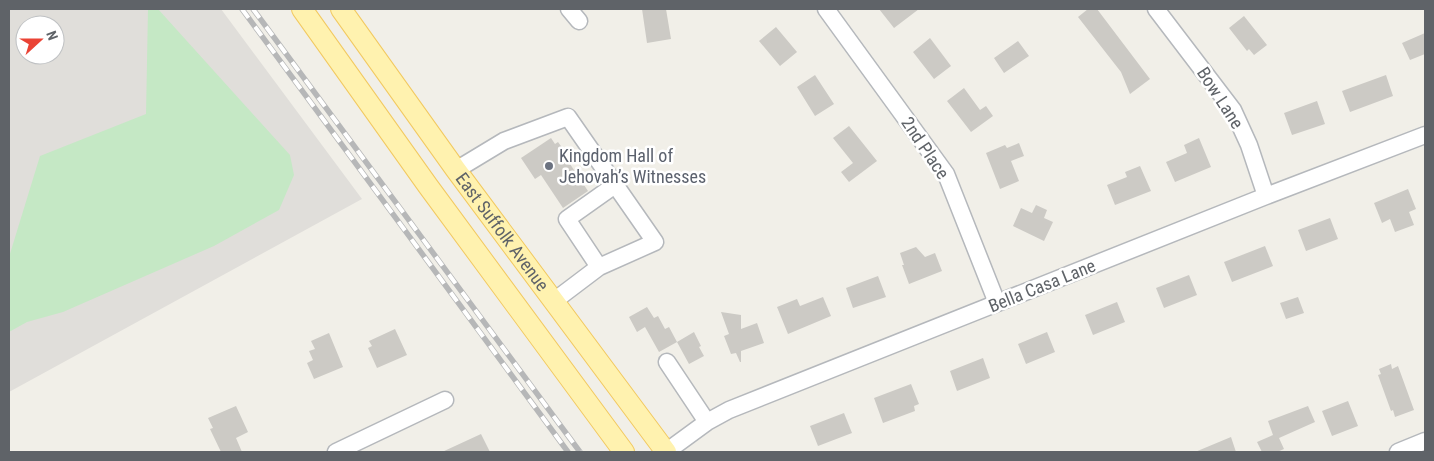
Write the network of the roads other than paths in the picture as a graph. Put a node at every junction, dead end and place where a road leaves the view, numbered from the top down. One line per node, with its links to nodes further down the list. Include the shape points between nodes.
1 (302, 9): 17 (main road, East Suffolk Avenue)
2 (341, 9): 6 (main road, East Suffolk Avenue)
3 (826, 9): 11 (street, 2nd Place, via 946,174)
4 (1156, 9): 8 (street, Bow Lane, via 1232,110 1249,145)
5 (1425, 135): 8 (street, Bella Casa Lane)
6 (456, 170): 7 (street, via 504,141 568,117); 10 (main road, East Suffolk Avenue)
7 (615, 185): 9 (street, via 567,219); 9 (street, via 655,242)
8 (1266, 196): 11 (street, Bella Casa Lane)
9 (600, 267): 10 (street)
10 (554, 301): 18 (main road, East Suffolk Avenue)
11 (997, 304): 14 (street, Bella Casa Lane, via 729,410)
12 (667, 362): 14 (street)
13 (445, 400): 16 (street)
14 (707, 422): 18 (street, Bella Casa Lane)
15 (1425, 441): 19 (street)
16 (336, 452)
17 (624, 452)
18 (666, 452)
19 (1398, 452)

